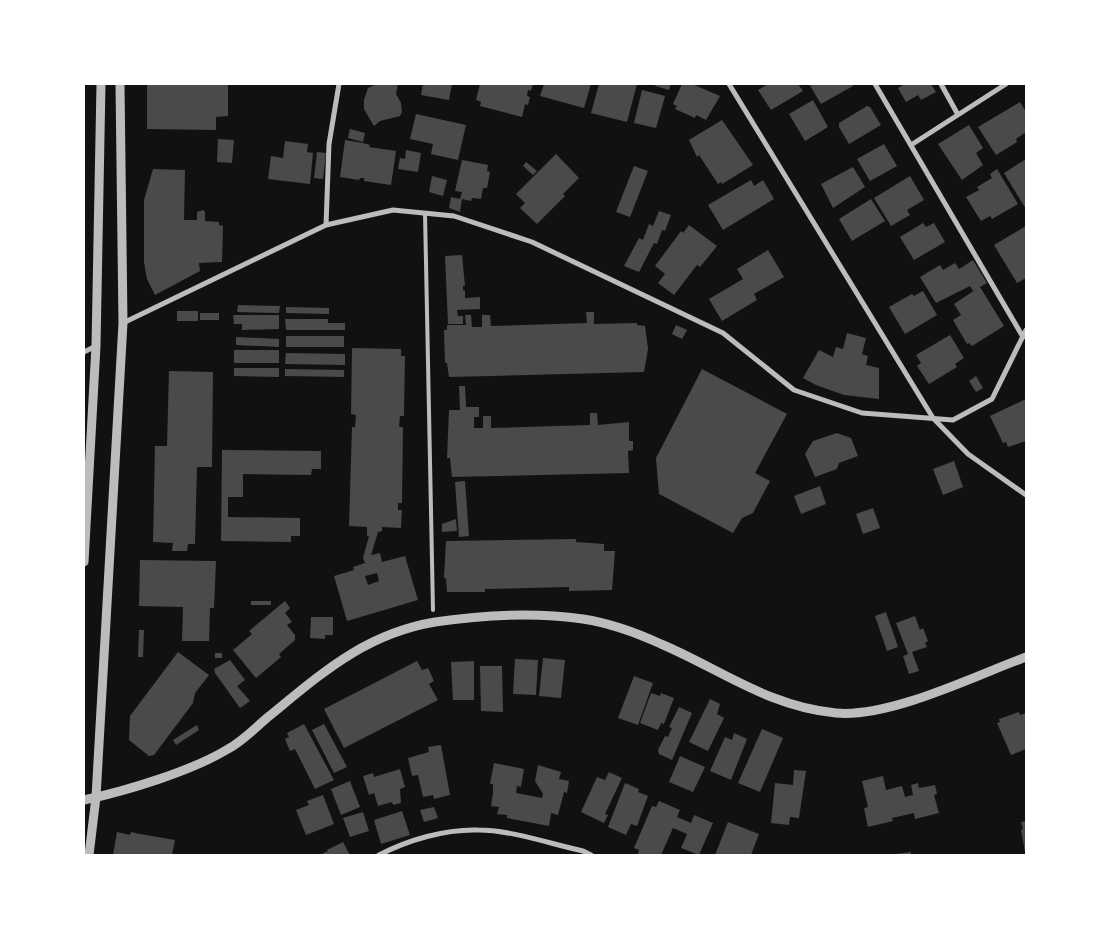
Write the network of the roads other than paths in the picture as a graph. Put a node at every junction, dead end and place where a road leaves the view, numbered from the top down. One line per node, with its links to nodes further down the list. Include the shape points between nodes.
1 (101, 84): 15 (street)
2 (120, 84): 12 (street)
3 (339, 84): 11 (street, via 329,144)
4 (729, 84): 17 (street)
5 (875, 84): 9 (street)
6 (941, 84): 8 (street)
7 (1006, 84): 8 (street)
8 (957, 114): 9 (street)
9 (911, 145): 14 (street)
10 (425, 213): 11 (street, via 393,210); 17 (street, via 454,216 532,242 723,332 794,390 862,413); 21 (lane)
11 (326, 225): 12 (street)
12 (123, 324): 23 (street)
13 (1026, 330): 14 (street)
14 (1023, 338): 17 (street, via 992,399 954,420)
15 (96, 346): 16 (street); 19 (street)
16 (84, 352)
17 (933, 418): 18 (street, via 968,454)
18 (1026, 495)
19 (84, 536): 20 (street)
20 (84, 562)
21 (433, 610)
22 (1026, 657): 23 (street, via 900,704 869,712 837,713 797,706 755,691 662,644 584,619 489,616 433,622 384,636 336,661 229,749 186,770)
23 (96, 797): 24 (street); 25 (street)
24 (84, 800)
25 (89, 855)
26 (379, 855): 27 (street, via 392,848 448,832 479,830)
27 (592, 855)

